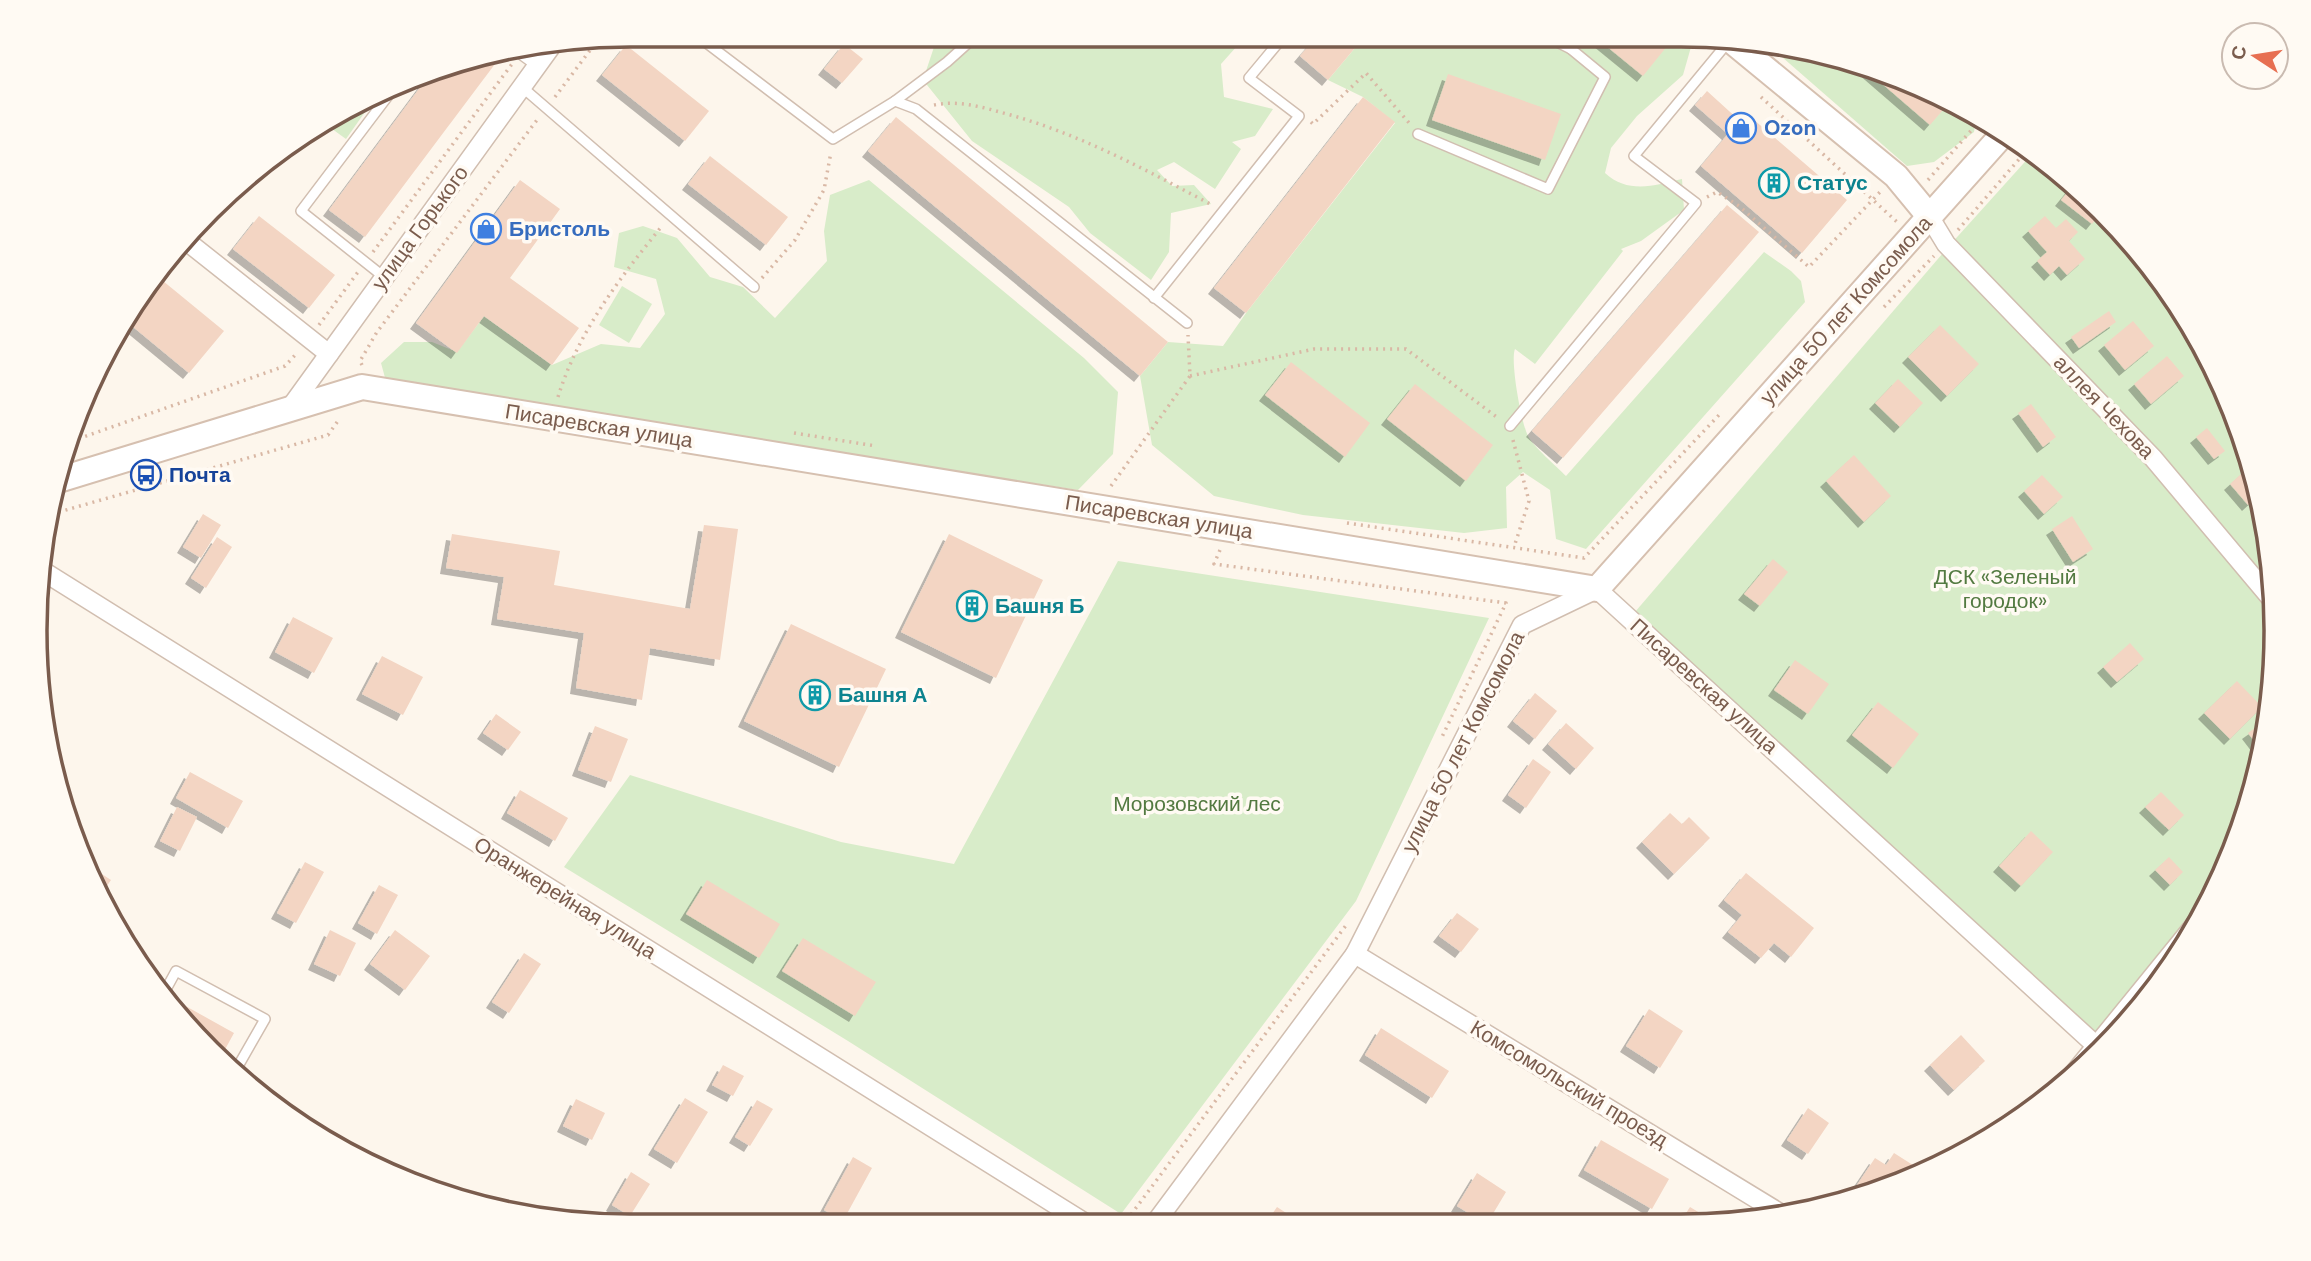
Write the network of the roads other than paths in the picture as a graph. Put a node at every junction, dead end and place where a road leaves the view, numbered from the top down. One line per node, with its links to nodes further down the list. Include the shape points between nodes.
1 (712, 47): 12 (lane, via 833,139)
2 (964, 47): 12 (lane)
3 (1275, 47): 20 (lane, via 1249,78 1299,116)
4 (1567, 47): 6 (lane)
5 (1721, 48): 24 (lane, via 1634,156 1696,203)
6 (1571, 49): 14 (lane, via 1605,77 1548,189)
7 (1729, 49): 16 (street, via 1895,176)
8 (546, 53): 10 (street, улица Горького)
9 (523, 57): 10 (lane)
10 (537, 66): 11 (street, улица Горького)
11 (522, 87): 18 (street, улица Горького); 19 (lane)
12 (895, 101): 20 (lane, via 916,109)
13 (383, 103): 18 (lane, via 301,211)
14 (1418, 134)
15 (1996, 140): 16 (street, улица 50 лет Комсомола)
16 (1921, 207): 27 (street, аллея Чехова, via 1946,244 2153,458); 28 (street, улица 50 лет Комсомола)
17 (192, 246): 22 (street)
18 (384, 278): 22 (street, улица Горького)
19 (754, 287)
20 (1154, 298): 21 (lane)
21 (1187, 323)
22 (329, 354): 23 (street, улица Горького)
23 (290, 408): 25 (street, Писаревская улица); 28 (street, Писаревская улица, via 362,387)
24 (1510, 426)
25 (68, 477)
26 (50, 575): 34 (street, Оранжерейная улица)
27 (2263, 588)
28 (1597, 589): 29 (street, улица 50 лет Комсомола, via 1522,625); 31 (street, Писаревская улица)
29 (1355, 954): 33 (street, Комсомольский проезд); 35 (street, улица 50 лет Комсомола)
30 (168, 986): 32 (lane, via 176,971 264,1018)
31 (2094, 1042)
32 (240, 1063)
33 (1770, 1207)
34 (1071, 1214)
35 (1162, 1214)

